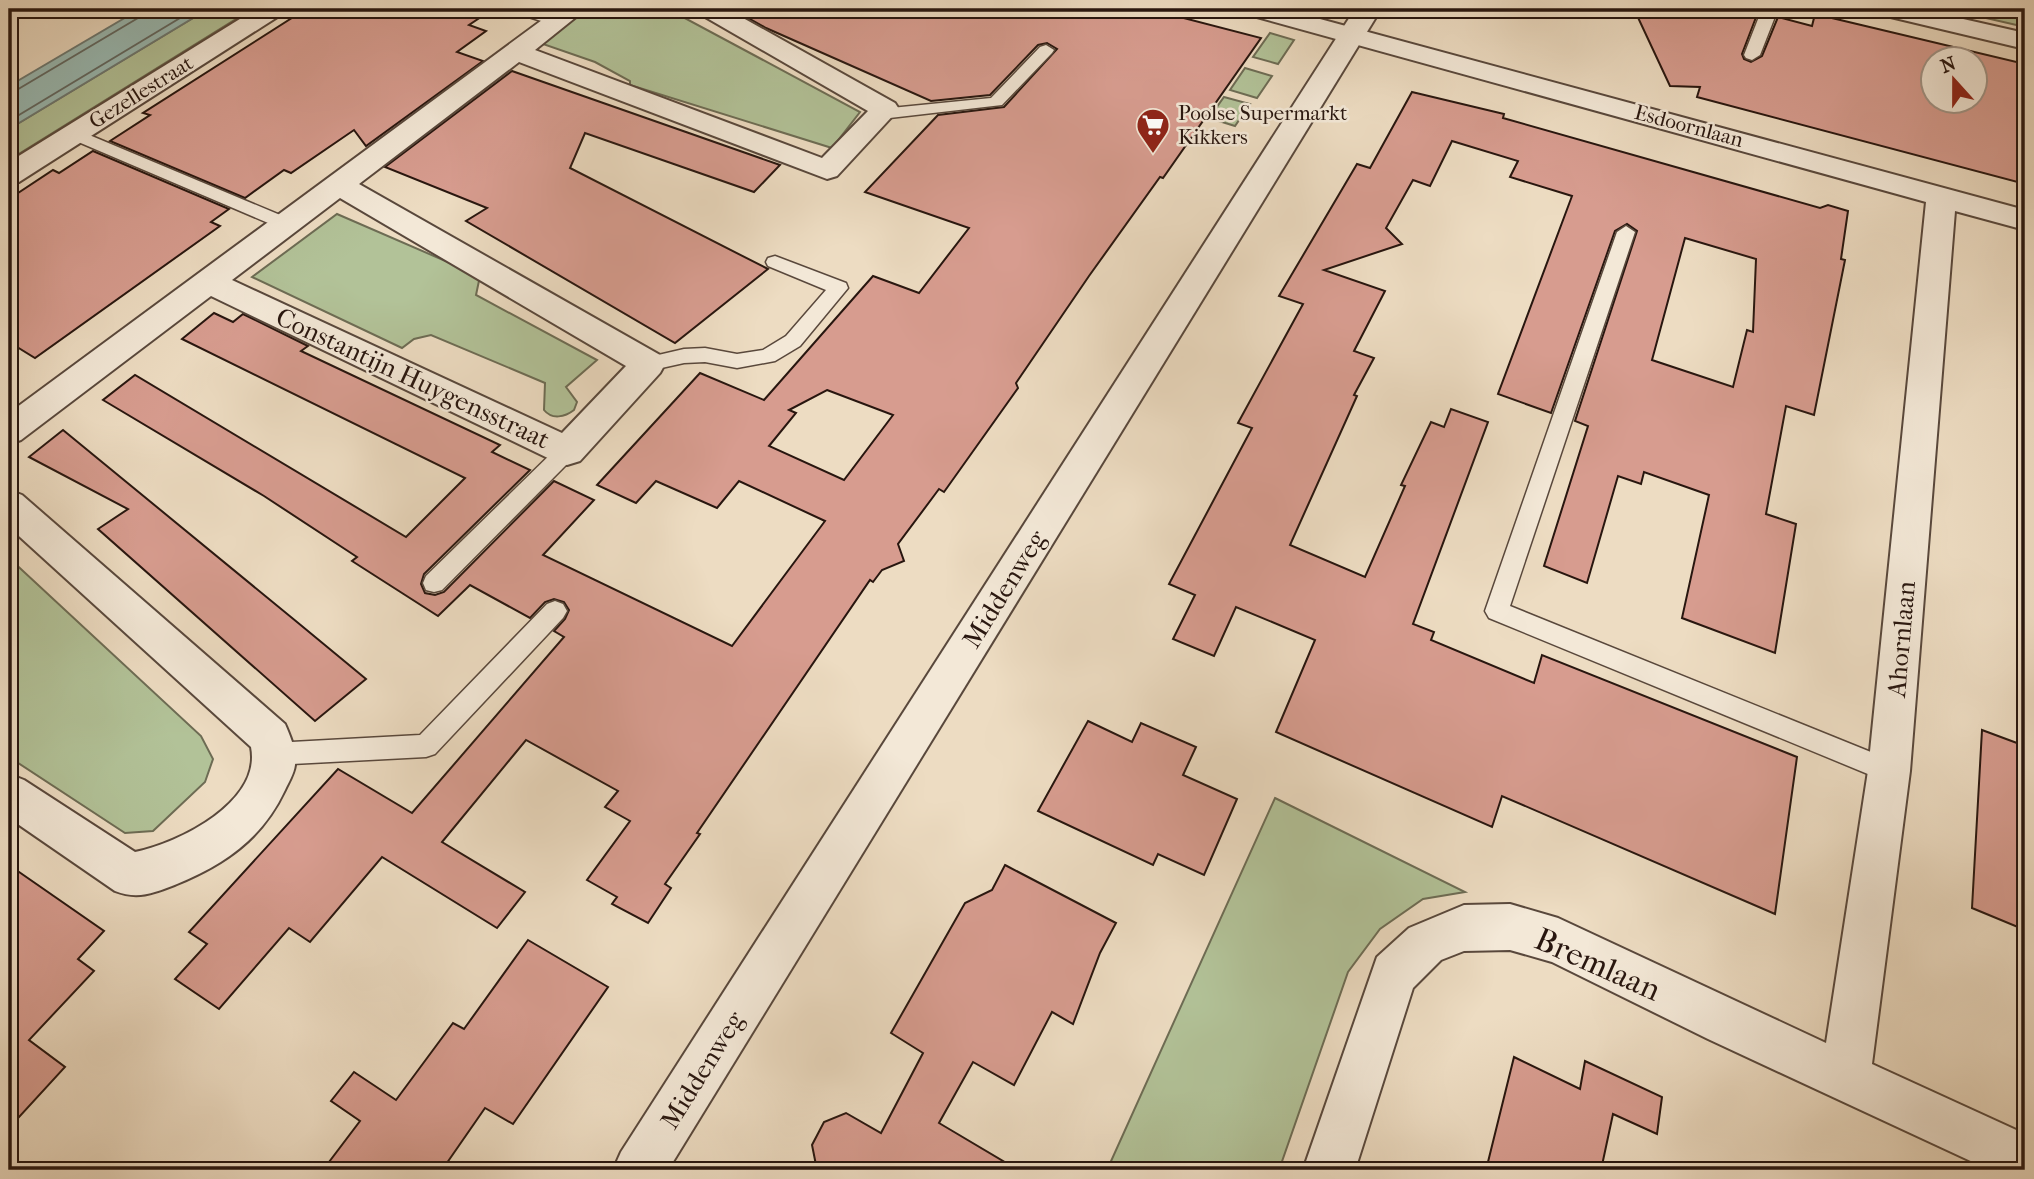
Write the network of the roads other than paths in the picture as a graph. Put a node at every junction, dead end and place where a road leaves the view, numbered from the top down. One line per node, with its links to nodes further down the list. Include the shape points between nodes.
1 (273, 9): 14 (street, Gezellestraat)
2 (518, 9): 7 (lane)
3 (709, 9): 13 (street, via 885,109)
4 (1255, 9): 8 (street, Esdoornlaan)
5 (1770, 9): 12 (lane)
6 (1887, 9): 9 (street)
7 (565, 15): 11 (street)
8 (1359, 22): 17 (street, Esdoornlaan); 34 (street, Middenweg)
9 (2025, 41)
10 (1046, 50): 13 (lane, via 996,102)
11 (516, 52): 13 (street, via 827,170); 16 (street)
12 (1752, 55)
13 (881, 114)
14 (75, 134): 15 (street, Gezellestraat); 19 (lane)
15 (9, 175)
16 (340, 185): 19 (street); 23 (street)
17 (1941, 198): 18 (street, Esdoornlaan); 30 (street, Ahornlaan)
18 (2025, 220)
19 (286, 224): 22 (street)
20 (1626, 232): 30 (lane, via 1497,611)
21 (775, 262): 23 (lane, via 839,288 793,341 768,356 737,360 684,356)
22 (208, 282): 24 (street); 25 (street, Constantijn Huygensstraat)
23 (648, 363): 25 (street, Constantijn Huygensstraat)
24 (9, 431)
25 (567, 451): 27 (lane)
26 (9, 505): 29 (street, via 270,737)
27 (434, 583)
28 (555, 611): 29 (lane, via 426,746)
29 (273, 754): 31 (street, via 274,765 259,797 232,829 201,852 166,868 131,875)
30 (1889, 771): 32 (street, Ahornlaan)
31 (9, 794)
32 (1845, 1078): 33 (street, Bremlaan); 35 (street, Bremlaan, via 1558,941 1510,927 1464,928 1424,944 1394,975)
33 (2025, 1160)
34 (639, 1170)
35 (1328, 1170)

